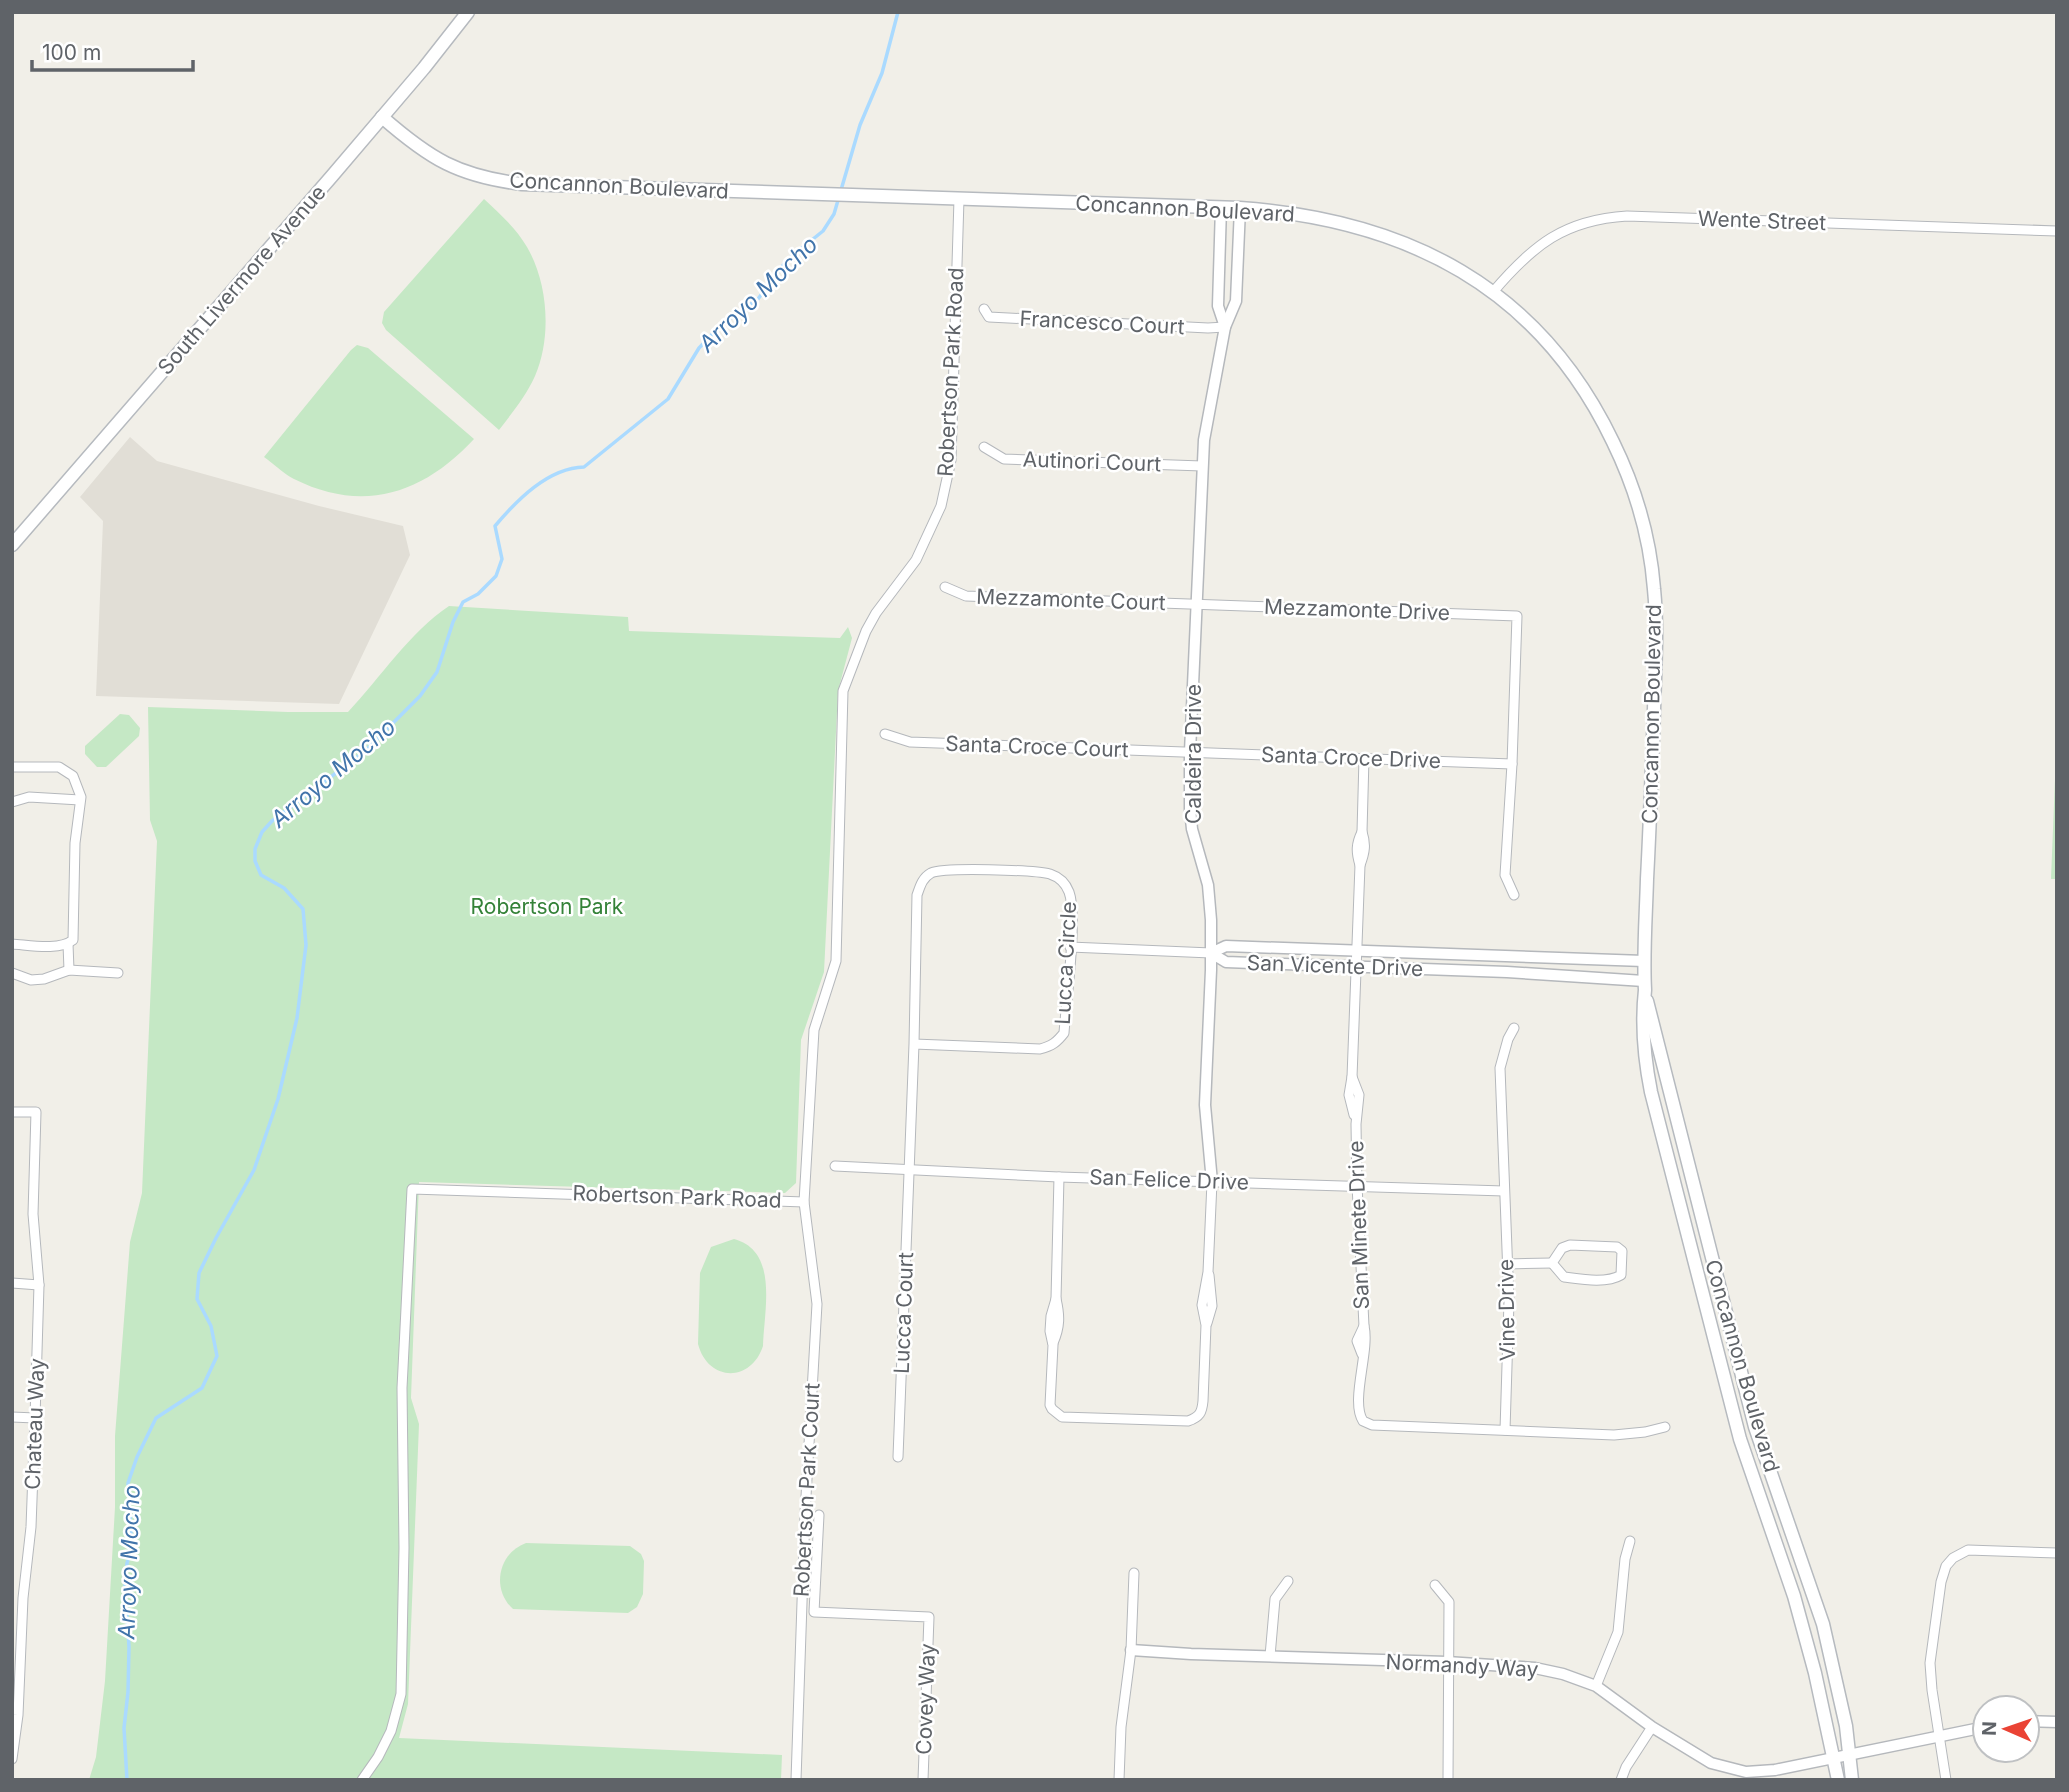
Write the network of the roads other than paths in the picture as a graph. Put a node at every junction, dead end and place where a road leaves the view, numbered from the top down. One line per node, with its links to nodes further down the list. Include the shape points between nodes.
1 (468, 12): 2 (main road, South Livermore Avenue)
2 (382, 117): 3 (main road, Concannon Boulevard, via 424,152 486,179); 12 (main road, South Livermore Avenue)
3 (958, 199): 4 (main road, Concannon Boulevard); 43 (street, Robertson Park Road, via 951,460 941,506 916,560 866,631 843,691 836,961 814,1030)
4 (1221, 207): 5 (main road, Concannon Boulevard); 9 (street, Caldeira Drive, via 1218,306)
5 (1240, 208): 7 (main road, Concannon Boulevard, via 1349,223 1424,251); 9 (street, Caldeira Drive, via 1236,301)
6 (2057, 231): 7 (street, Wente Street, via 1605,218 1559,233 1539,246)
7 (1493, 292): 28 (main road, Concannon Boulevard, via 1541,333 1574,372 1599,413 1624,465 1649,549 1656,634)
8 (984, 309): 9 (street, Francesco Court, via 989,317)
9 (1225, 327): 11 (street, Caldeira Drive)
10 (984, 447): 11 (street, Autinori Court, via 1004,459)
11 (1202, 466): 14 (street, Caldeira Drive)
12 (12, 545)
13 (945, 587): 14 (street, Mezzamonte Court, via 966,596)
14 (1198, 605): 16 (street, Caldeira Drive); 18 (street, Mezzamonte Drive, via 1517,616)
15 (884, 734): 16 (street, Santa Croce Court, via 910,742)
16 (1191, 752): 17 (street, Santa Croce Drive); 27 (street, Caldeira Drive, via 1190,809 1208,885)
17 (1364, 758): 18 (street, Santa Croce Drive); 26 (street, San Minete Drive, via 1362,832 1357,841)
18 (1512, 764): 22 (street, via 1505,875)
19 (12, 767): 20 (street, via 59,767 73,776)
20 (80, 800): 21 (street, via 29,797); 24 (street, via 73,874 74,933)
21 (12, 802)
22 (1514, 895)
23 (12, 944): 24 (street)
24 (68, 944): 30 (street)
25 (1070, 947): 27 (street); 35 (street, Lucca Circle, via 1064,1032 1051,1046); 35 (street, Lucca Circle, via 1072,903 1058,878 971,870 928,875 918,895)
26 (1357, 950): 27 (street, San Vicente Drive, via 1226,946); 28 (street, San Vicente Drive); 29 (street, San Minete Drive)
27 (1211, 953): 29 (street, San Vicente Drive, via 1226,962); 40 (street, Caldeira Drive, via 1205,1105)
28 (1644, 961): 33 (main road, Concannon Boulevard)
29 (1357, 967): 33 (street, San Vicente Drive, via 1507,972); 41 (street, San Minete Drive, via 1352,1077 1359,1095)
30 (69, 970): 31 (street, via 32,980); 32 (street)
31 (12, 973)
32 (118, 974)
33 (1645, 986): 68 (main road, Concannon Boulevard, via 1755,1427 1823,1624 1846,1726); 68 (main road, Concannon Boulevard, via 1644,1057 1651,1092 1740,1439 1794,1596)
34 (1514, 1028): 42 (street, Vine Drive, via 1500,1068)
35 (914, 1044): 38 (street, Lucca Circle)
36 (12, 1112): 47 (street, Chateau Way, via 36,1112 33,1214)
37 (835, 1166): 38 (street, San Felice Drive)
38 (909, 1169): 39 (street, San Felice Drive); 52 (street, Lucca Court)
39 (1059, 1177): 40 (street, San Felice Drive); 40 (street, via 1050,1405 1062,1417 1188,1421 1202,1411 1206,1325 1212,1306 1208,1272)
40 (1212, 1182): 41 (street, San Felice Drive)
41 (1357, 1185): 42 (street, San Felice Drive); 51 (street, San Minete Drive, via 1364,1326 1357,1341 1363,1356 1359,1410 1363,1421)
42 (1503, 1191): 44 (street, Vine Drive)
43 (804, 1202): 71 (street, Robertson Park Road, via 412,1189 402,1388 401,1694 391,1731); 72 (street, Robertson Park Court, via 817,1304)
44 (1507, 1264): 45 (street); 51 (street, Vine Drive)
45 (1552, 1264): 45 (street, via 1564,1277 1616,1278 1621,1275 1622,1251 1570,1245 1562,1248)
46 (12, 1283): 47 (street)
47 (39, 1285): 49 (street, Chateau Way)
48 (12, 1417): 49 (street)
49 (35, 1418): 60 (street, Chateau Way)
50 (1665, 1427): 51 (street, via 1623,1434)
51 (1505, 1430)
52 (898, 1457)
53 (819, 1515): 73 (street, Covey Way, via 814,1612 929,1617)
54 (1630, 1541): 64 (street, via 1618,1632)
55 (2057, 1553): 67 (street, via 1968,1550 1946,1566 1930,1663)
56 (1134, 1573): 61 (street)
57 (1288, 1581): 62 (street, via 1275,1599)
58 (1436, 1585): 63 (street, via 1449,1602)
59 (12, 1597): 60 (street)
60 (23, 1598): 69 (street, Chateau Way)
61 (1131, 1650): 62 (street, Normandy Way); 74 (street)
62 (1270, 1656): 63 (street, Normandy Way)
63 (1447, 1662): 64 (street, Normandy Way, via 1535,1668); 75 (street)
64 (1596, 1686): 65 (street, Normandy Way)
65 (1652, 1727): 70 (street, Normandy Way, via 1712,1763); 76 (street)
66 (1971, 1730): 67 (street, Normandy Way)
67 (1941, 1737): 68 (street, Normandy Way); 79 (street)
68 (1841, 1756): 70 (street, Normandy Way); 77 (main road, Concannon Boulevard); 78 (main road, Concannon Boulevard)
69 (12, 1759)
70 (1747, 1776)
71 (362, 1780)
72 (796, 1780)
73 (923, 1780)
74 (1119, 1780)
75 (1448, 1780)
76 (1621, 1780)
77 (1838, 1780)
78 (1852, 1780)
79 (1946, 1780)

